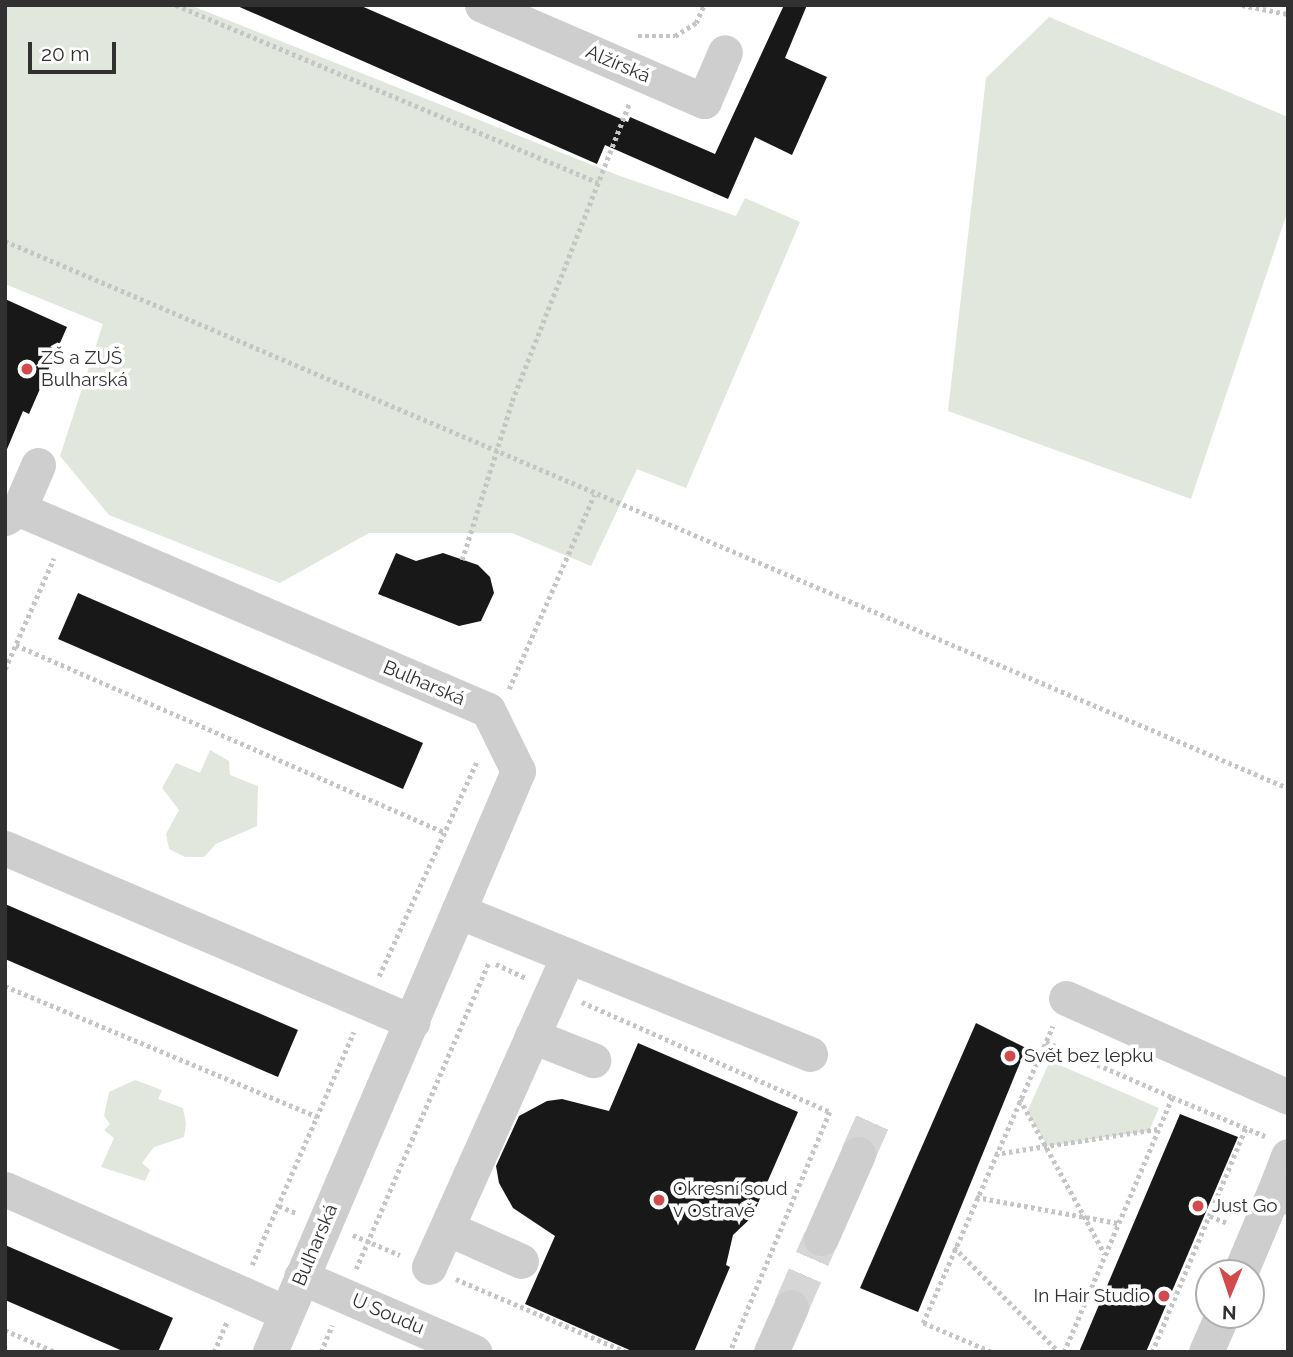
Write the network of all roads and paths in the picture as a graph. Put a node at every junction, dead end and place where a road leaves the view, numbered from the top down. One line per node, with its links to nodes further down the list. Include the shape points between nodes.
1 (176, 5): 8 (path)
2 (482, 5): 7 (street, Alžírská)
3 (704, 5): 7 (path, via 696,23 675,36 636,36)
4 (1242, 5): 5 (path)
5 (1288, 14)
6 (725, 51): 7 (street, Alžírská, via 704,102)
7 (632, 70): 8 (path)
8 (598, 182): 10 (path, via 512,401)
9 (5, 241): 10 (path)
10 (499, 454): 12 (path); 14 (path)
11 (38, 465): 13 (street)
12 (594, 495): 17 (path); 18 (path)
13 (35, 519): 15 (path); 17 (street, Bulharská, via 488,710)
14 (462, 560)
15 (16, 645): 16 (path); 19 (path)
16 (5, 669)
17 (496, 720): 19 (path); 22 (street, Bulharská, via 518,771)
18 (1288, 788)
19 (444, 832): 21 (path)
20 (5, 848): 28 (street)
21 (404, 924): 22 (path); 28 (path)
22 (451, 927): 23 (street); 24 (path); 29 (street, Bulharská)
23 (568, 956): 26 (street); 32 (street)
24 (491, 962): 26 (path); 52 (path)
25 (5, 986): 37 (path)
26 (553, 989): 30 (street); 71 (path, via 830,1112)
27 (1066, 998): 31 (path); 35 (street)
28 (367, 1003): 29 (street); 37 (path)
29 (411, 1022): 58 (street, Bulharská)
30 (532, 1036): 33 (street); 50 (street)
31 (1046, 1042): 34 (path); 36 (path)
32 (810, 1054)
33 (593, 1060)
34 (1172, 1097): 38 (path); 39 (path)
35 (1288, 1097)
36 (1019, 1099): 40 (path); 42 (path)
37 (317, 1117): 59 (path)
38 (1245, 1127)
39 (1158, 1129): 40 (path); 49 (path)
40 (1047, 1146): 42 (path); 47 (path)
41 (858, 1154): 51 (street)
42 (995, 1154): 46 (path)
43 (1288, 1156): 45 (street)
44 (5, 1189): 59 (street)
45 (1281, 1194): 55 (street)
46 (976, 1197): 47 (path); 53 (path)
47 (1085, 1216): 49 (path); 54 (path)
48 (1209, 1216): 75 (path)
49 (1118, 1223): 54 (path)
50 (447, 1228): 56 (street); 57 (street)
51 (821, 1238)
52 (369, 1241): 57 (path); 60 (path)
53 (954, 1247): 73 (path, via 923,1323); 74 (path)
54 (1105, 1254): 74 (path)
55 (1247, 1259)
56 (521, 1261)
57 (429, 1267): 70 (path)
58 (302, 1277): 60 (street, U Soudu); 62 (street, Bulharská)
59 (240, 1293): 62 (street); 66 (path)
60 (345, 1296): 68 (path); 69 (street, U Soudu)
61 (791, 1307): 72 (street)
62 (286, 1313): 67 (street, Bulharská)
63 (1216, 1329): 76 (street)
64 (5, 1330): 65 (path)
65 (55, 1352)
66 (214, 1352)
67 (270, 1352)
68 (321, 1352)
69 (474, 1352)
70 (626, 1352)
71 (730, 1352)
72 (771, 1352)
73 (991, 1352)
74 (1062, 1352)
75 (1152, 1352)
76 (1206, 1352)

